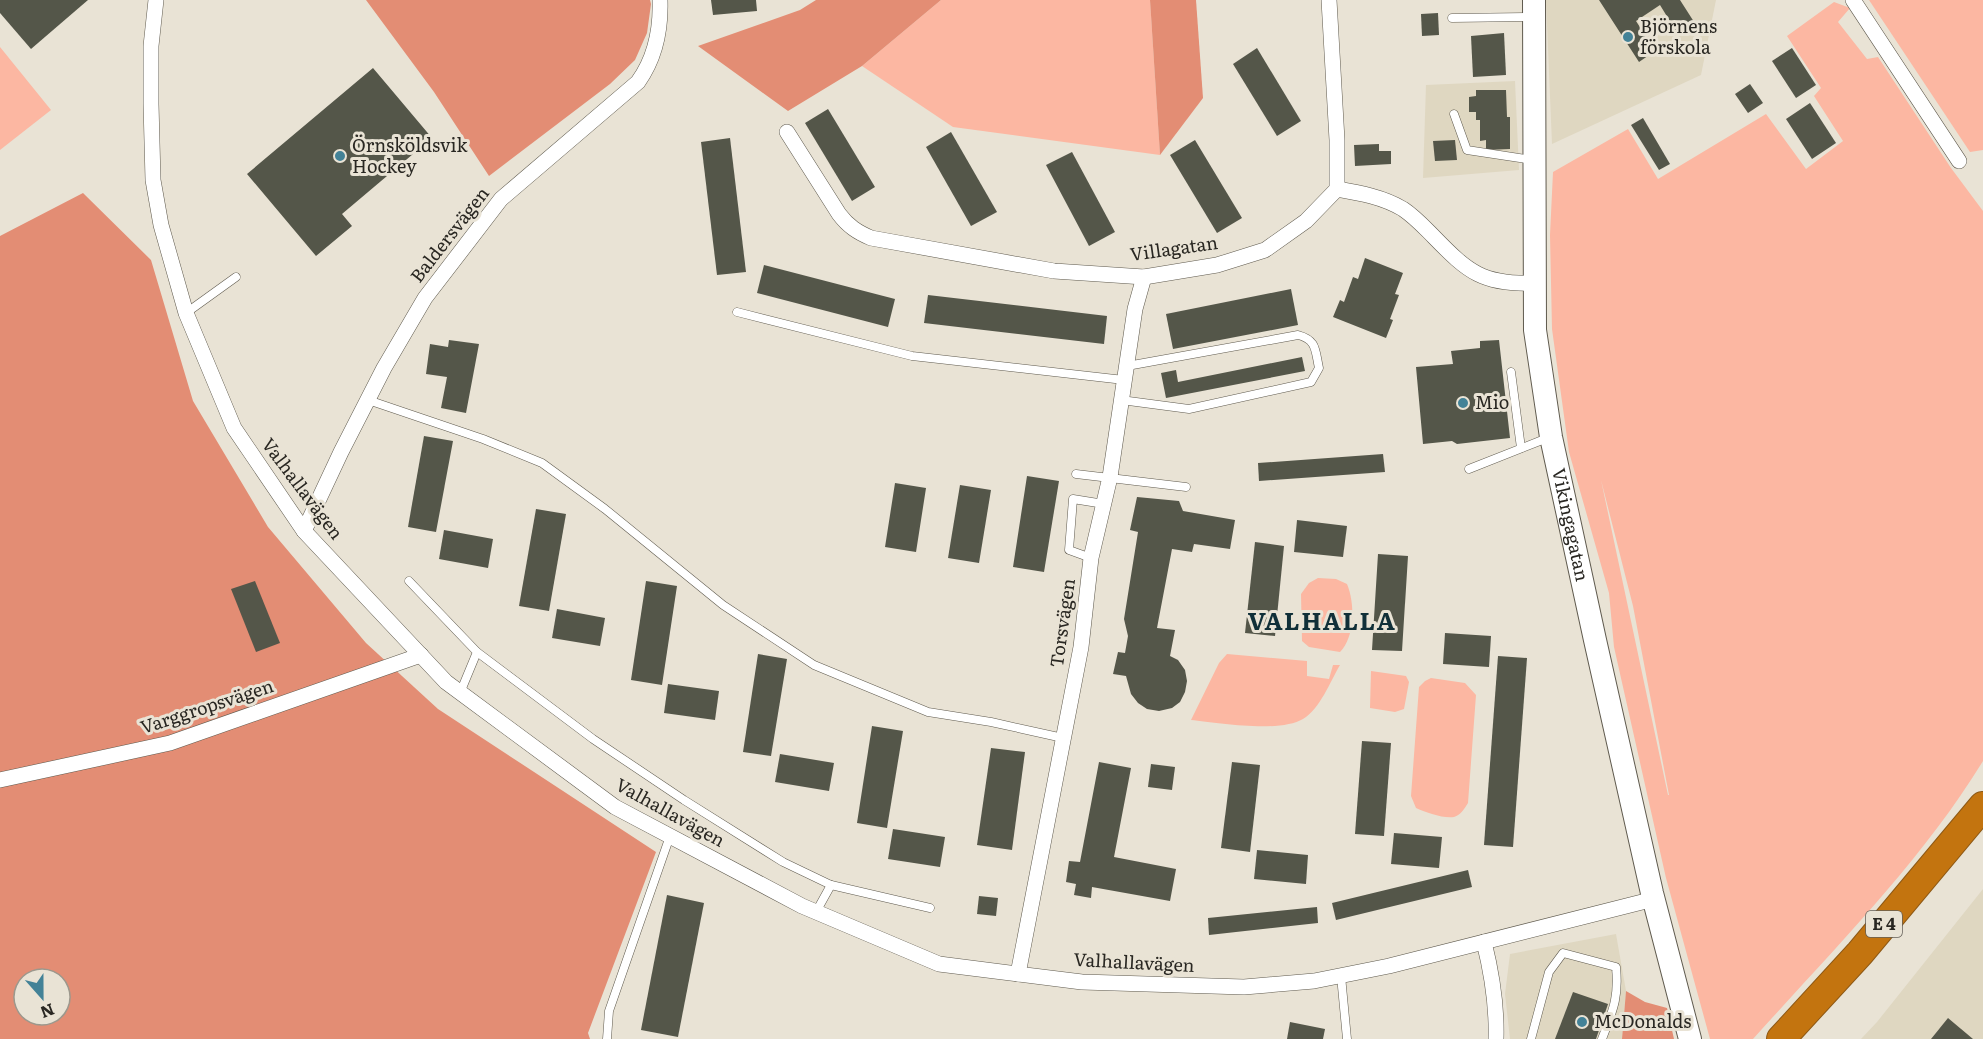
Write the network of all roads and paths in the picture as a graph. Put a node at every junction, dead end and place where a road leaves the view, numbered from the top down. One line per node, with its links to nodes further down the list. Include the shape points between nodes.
1 (156, 0): 16 (street, Valhallavägen, via 151,69 153,180)
2 (660, 0): 19 (street, Baldersvägen, via 657,44 645,73 501,198 425,297)
3 (1329, 0): 11 (street, via 1338,140)
4 (1853, 0): 10 (street)
5 (1534, 9): 6 (lane); 9 (street, Vikingagatan)
6 (1452, 18)
7 (1454, 114): 9 (lane, via 1467,150)
8 (787, 132): 13 (street, Villagatan, via 847,225 871,238 1054,271)
9 (1535, 160): 14 (street, Vikingagatan)
10 (1959, 161)
11 (1337, 189): 13 (street, Villagatan, via 1306,222 1265,250 1217,265); 14 (street, via 1376,197 1404,210 1458,261 1478,274 1503,283)
12 (236, 277): 16 (lane)
13 (1143, 277): 18 (street, Torsvägen)
14 (1534, 283): 21 (street, Vikingagatan, via 1535,330)
15 (737, 312): 18 (lane, via 912,356)
16 (186, 314): 28 (street, Valhallavägen, via 234,428)
17 (1511, 372): 22 (lane)
18 (1125, 373): 20 (street, Torsvägen); 20 (lane, via 1298,335 1313,344 1319,369 1311,382 1190,409)
19 (368, 400): 28 (street, Baldersvägen); 34 (lane, via 542,463 723,605 814,664 928,712)
20 (1121, 400): 25 (street, Torsvägen)
21 (1551, 437): 22 (lane); 39 (street, Vikingagatan)
22 (1521, 448): 23 (lane)
23 (1469, 469)
24 (1076, 474): 25 (lane)
25 (1110, 477): 26 (lane); 27 (street, Torsvägen)
26 (1186, 487)
27 (1104, 504): 29 (street, Torsvägen); 29 (lane, via 1073,499 1069,550)
28 (304, 531): 32 (street, Valhallavägen)
29 (1091, 558): 34 (street, Torsvägen, via 1081,647)
30 (409, 581): 31 (lane)
31 (477, 651): 33 (lane); 38 (lane, via 593,739 675,794 783,862)
32 (421, 655): 33 (street, Valhallavägen); 35 (street, Varggropsvägen, via 170,743)
33 (460, 693): 37 (street, Valhallavägen, via 615,807)
34 (1063, 738): 43 (street, Torsvägen)
35 (0, 780)
36 (1983, 806): 51 (highway, E 4, via 1860,953)
37 (670, 836): 41 (street, Valhallavägen); 45 (lane, via 609,1011)
38 (831, 885): 40 (lane); 41 (lane)
39 (1654, 899): 42 (street, Valhallavägen); 50 (street, Vikingagatan)
40 (930, 908)
41 (816, 912): 43 (street, Valhallavägen, via 939,964)
42 (1485, 942): 44 (street, Valhallavägen); 47 (street, via 1492,977)
43 (1018, 974): 44 (street, Valhallavägen, via 1082,982 1244,987)
44 (1341, 976): 46 (lane)
45 (607, 1039)
46 (1347, 1039)
47 (1496, 1039)
48 (1531, 1039): 49 (lane, via 1549,972 1563,952 1616,967 1616,1004)
49 (1602, 1039)
50 (1690, 1039)
51 (1781, 1039)

